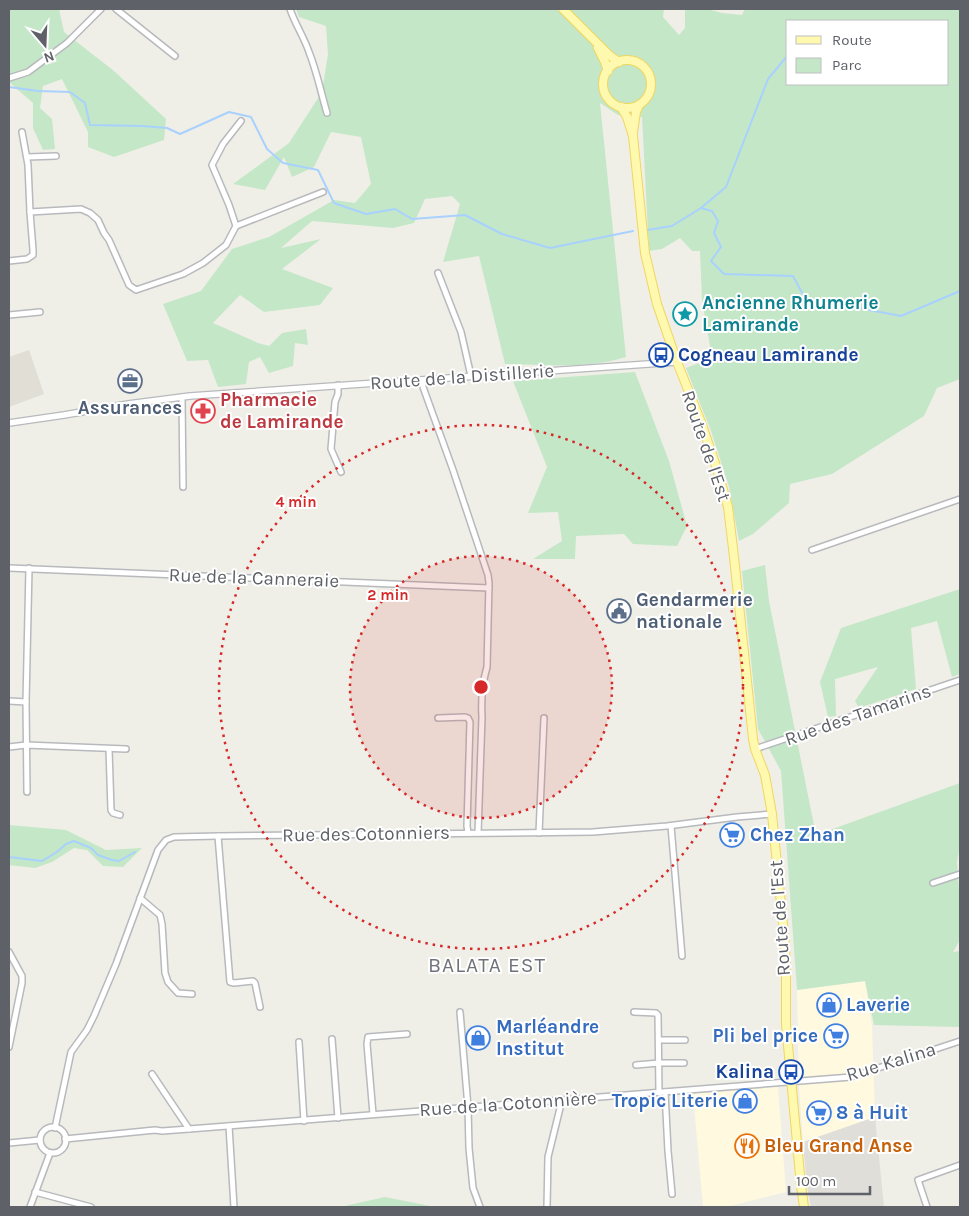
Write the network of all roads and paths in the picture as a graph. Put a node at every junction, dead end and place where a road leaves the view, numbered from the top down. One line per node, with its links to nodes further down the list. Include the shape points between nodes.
1 (101, 9): 9 (street, via 67,43 28,72)
2 (116, 9): 6 (street)
3 (290, 9): 12 (street, via 317,74)
4 (563, 9): 5 (main road)
5 (593, 40): 7 (main road); 8 (main road)
6 (174, 56)
7 (619, 62): 8 (main road); 10 (main road, via 638,63 648,72 650,90)
8 (608, 70): 11 (main road, via 604,89 610,100)
9 (9, 78)
10 (639, 104): 11 (main road); 15 (main road, Route de l'Est)
11 (621, 107): 15 (main road, Route de l'Est)
12 (327, 113)
13 (241, 121): 20 (street, via 212,165)
14 (22, 132): 17 (street)
15 (633, 136): 25 (main road, Route de l'Est, via 644,253)
16 (56, 156): 17 (street)
17 (27, 157): 19 (street)
18 (323, 192): 20 (street)
19 (30, 212): 20 (street, via 80,209 90,213 98,220 109,240 129,285 136,290 183,274 203,263 226,245); 21 (street, via 33,255)
20 (236, 226)
21 (9, 261)
22 (438, 273): 26 (street, via 461,332)
23 (40, 312): 24 (street)
24 (9, 315)
25 (677, 362): 26 (street, Route de la Distillerie); 46 (main road, Route de l'Est, via 701,422 728,507)
26 (471, 376): 27 (street, Route de la Distillerie)
27 (422, 380): 28 (street, Route de la Distillerie); 37 (street, via 486,566)
28 (338, 385): 29 (street, Route de la Distillerie); 31 (street, via 331,449)
29 (182, 397): 30 (street, Route de la Distillerie); 32 (street)
30 (9, 423)
31 (341, 472)
32 (183, 487)
33 (960, 499): 34 (street)
34 (812, 550)
35 (9, 568): 36 (street, Rue de la Canneraie)
36 (28, 568): 37 (street, Rue de la Canneraie); 40 (street)
37 (489, 588): 53 (street, via 487,667 481,699)
38 (960, 680): 46 (street, Rue des Tamarins)
39 (9, 701): 40 (street)
40 (26, 702): 43 (street)
41 (438, 718): 52 (street, via 468,718 470,722)
42 (544, 718): 54 (street)
43 (26, 745): 44 (street); 45 (street); 48 (street)
44 (9, 747)
45 (109, 749): 47 (street); 50 (street, via 111,810)
46 (755, 749): 49 (main road, Route de l'Est, via 765,775)
47 (126, 750)
48 (27, 792)
49 (772, 814): 51 (street, Rue des Cotonniers); 77 (main road, Route de l'Est, via 784,934)
50 (120, 815)
51 (671, 826): 54 (street, Rue des Cotonniers); 60 (street)
52 (468, 833): 53 (street, Rue des Cotonniers); 55 (street, Rue des Cotonniers)
53 (478, 833): 54 (street, Rue des Cotonniers)
54 (539, 833)
55 (218, 836): 58 (street, Rue des Cotonniers, via 166,840 158,850); 62 (street, via 230,982 253,981)
56 (960, 874): 57 (street)
57 (934, 883)
58 (140, 898): 61 (street, via 160,915 168,982 178,993); 85 (street, Rue des Cotonniers, via 94,1016 72,1052)
59 (9, 952): 65 (street, via 22,976)
60 (682, 956)
61 (192, 994)
62 (260, 1007)
63 (460, 1012): 80 (street)
64 (634, 1012): 68 (street, via 658,1015)
65 (12, 1017): 72 (street)
66 (407, 1034): 81 (street, via 368,1037)
67 (332, 1039): 82 (street)
68 (659, 1040): 69 (street); 73 (street)
69 (685, 1040)
70 (960, 1041): 77 (street, Rue Kalina, via 851,1077)
71 (299, 1042): 83 (street)
72 (9, 1047)
73 (659, 1063): 74 (street); 75 (street); 78 (street)
74 (684, 1063)
75 (636, 1065)
76 (152, 1074): 86 (street)
77 (791, 1082): 78 (street, Rue de la Cotonnière); 99 (main road, Route de l'Est)
78 (662, 1092): 79 (street, Rue de la Cotonnière); 93 (street)
79 (562, 1100): 80 (street, Rue de la Cotonnière); 98 (street, via 548,1157)
80 (468, 1108): 81 (street, Rue de la Cotonnière); 97 (street, via 473,1188)
81 (373, 1114): 82 (street, Rue de la Cotonnière)
82 (338, 1118): 83 (street, Rue de la Cotonnière)
83 (304, 1120): 84 (street, Rue de la Cotonnière)
84 (227, 1127): 86 (street, Rue de la Cotonnière); 96 (street)
85 (55, 1128): 87 (street, via 46,1129); 88 (street)
86 (189, 1129): 88 (street, Rue de la Cotonnière)
87 (40, 1140): 89 (street); 90 (street, via 42,1147)
88 (66, 1140): 90 (street, via 63,1148)
89 (9, 1144)
90 (50, 1153): 92 (street)
91 (960, 1165): 100 (street, via 918,1180)
92 (35, 1192): 94 (street); 95 (street)
93 (672, 1194)
94 (30, 1207)
95 (91, 1207)
96 (234, 1207)
97 (480, 1207)
98 (547, 1207)
99 (804, 1207)
100 (928, 1207)

